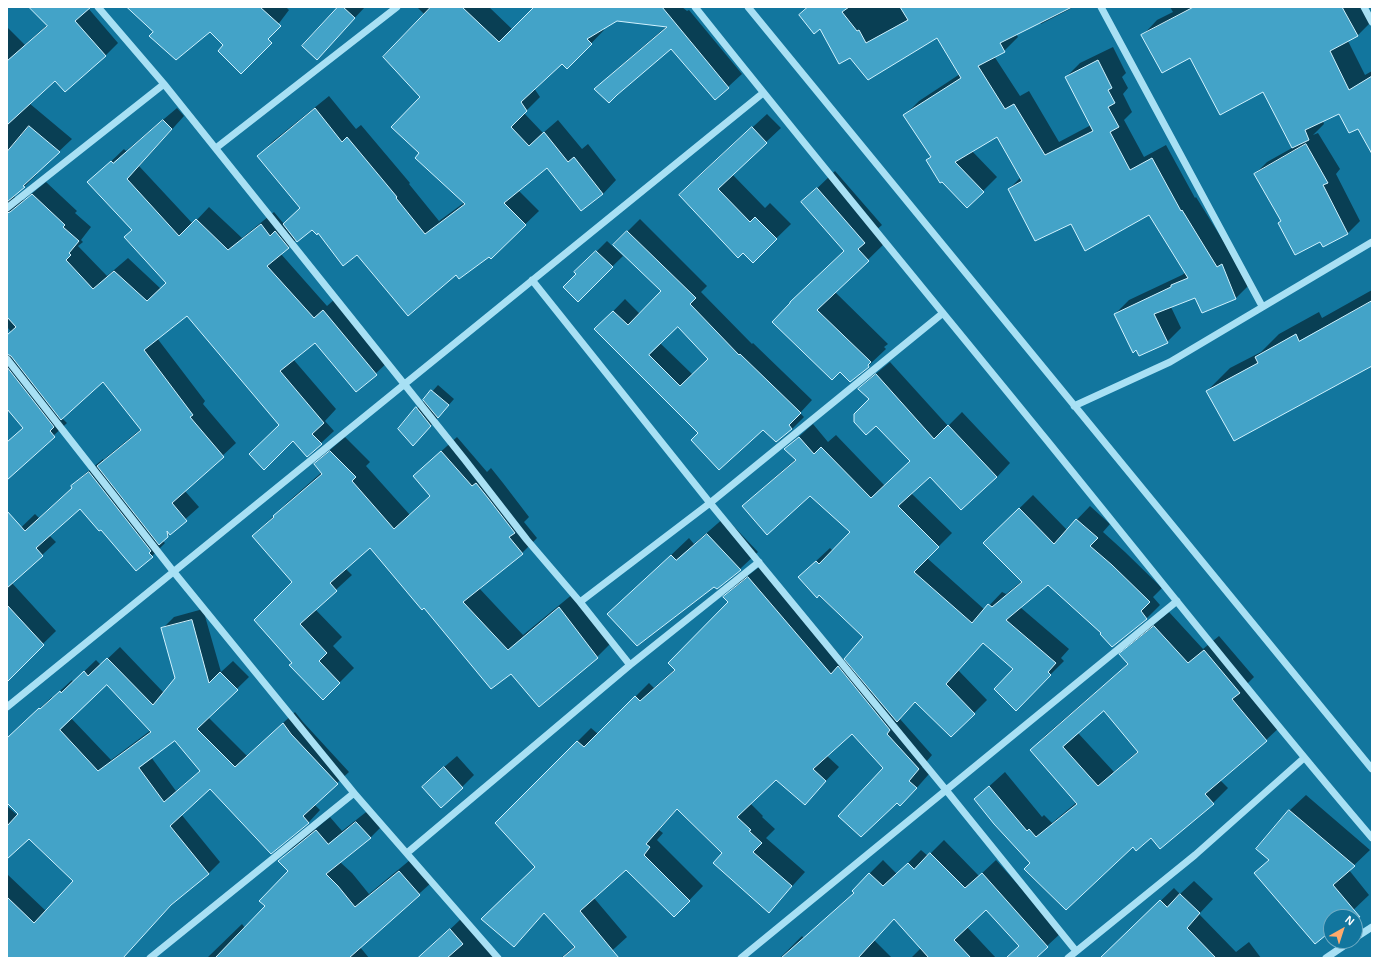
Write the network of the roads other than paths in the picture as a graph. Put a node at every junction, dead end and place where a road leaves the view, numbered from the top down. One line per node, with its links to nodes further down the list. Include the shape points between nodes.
1 (98, 7): 8 (street)
2 (397, 7): 10 (street)
3 (695, 7): 9 (street)
4 (748, 7): 18 (street)
5 (1101, 7): 14 (street)
6 (1364, 7): 7 (street)
7 (1372, 22)
8 (164, 84): 10 (street); 11 (street)
9 (763, 93): 13 (street); 15 (street)
10 (216, 148): 17 (street)
11 (7, 208)
12 (1372, 242): 14 (street)
13 (532, 280): 17 (street); 19 (street)
14 (1262, 306): 18 (street, via 1170,362)
15 (942, 313): 19 (street); 22 (street)
16 (7, 359): 21 (street)
17 (404, 384): 21 (street); 23 (street, via 527,540)
18 (1074, 406): 27 (street)
19 (710, 503): 20 (street); 23 (street)
20 (759, 562): 24 (street); 28 (street)
21 (173, 570): 25 (street); 29 (street)
22 (1177, 601): 26 (street); 28 (street)
23 (580, 602): 24 (street)
24 (630, 665): 31 (street)
25 (7, 707)
26 (1304, 758): 30 (street); 35 (street, via 1195,855)
27 (1372, 769)
28 (946, 790): 35 (street); 38 (street)
29 (354, 793): 31 (street); 36 (street)
30 (1372, 838)
31 (407, 853): 37 (street)
32 (1372, 927): 33 (street)
33 (1363, 933)
34 (1339, 949): 40 (street)
35 (1076, 951): 39 (street)
36 (150, 958)
37 (498, 958)
38 (741, 958)
39 (1068, 958)
40 (1326, 958)

